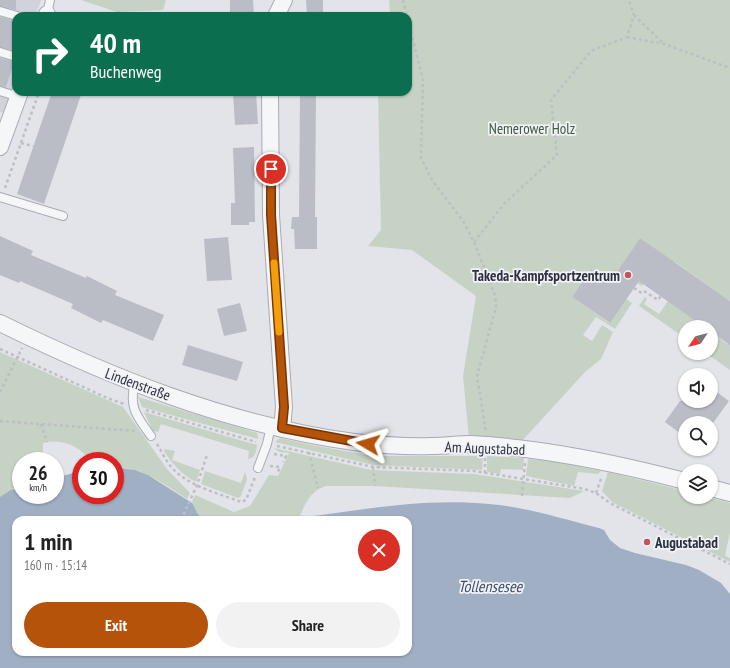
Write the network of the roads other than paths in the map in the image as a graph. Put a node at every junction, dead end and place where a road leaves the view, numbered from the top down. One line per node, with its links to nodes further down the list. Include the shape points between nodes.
1 (284, 0): 3 (street)
2 (0, 11): 4 (lane)
3 (278, 12)
4 (12, 15)
5 (0, 52): 6 (lane)
6 (12, 56)
7 (0, 91): 8 (lane)
8 (12, 93)
9 (19, 96): 11 (street)
10 (270, 96): 16 (street, via 271,215 284,407)
11 (0, 147)
12 (1, 197): 13 (lane)
13 (63, 216)
14 (0, 323): 15 (street, Lindenstraße)
15 (135, 384): 16 (street, Lindenstraße); 17 (lane, via 133,406)
16 (277, 427): 18 (lane); 19 (street, Am Augustabad, via 352,442 383,445 470,444 528,449 585,457)
17 (151, 436)
18 (259, 466)
19 (678, 479)
20 (718, 490): 21 (street)
21 (730, 493)

